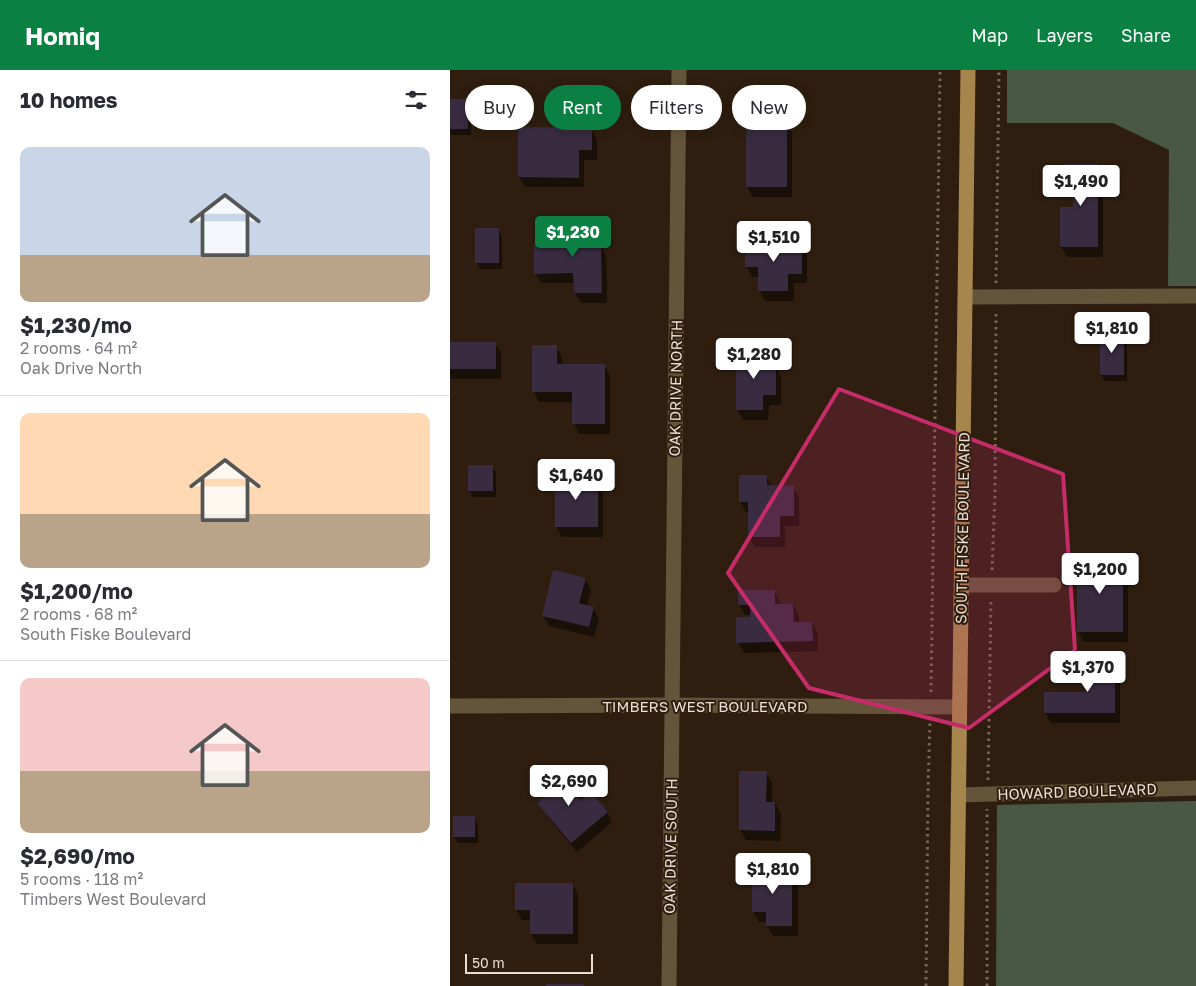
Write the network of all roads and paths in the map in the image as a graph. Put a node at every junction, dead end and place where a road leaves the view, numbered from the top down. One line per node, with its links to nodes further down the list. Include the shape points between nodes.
1 (679, 70): 11 (street, OAK DRIVE NORTH)
2 (940, 70): 13 (path)
3 (968, 70): 6 (main road, SOUTH FISKE BOULEVARD)
4 (999, 70): 7 (path)
5 (1196, 296): 7 (street)
6 (965, 297): 7 (street); 9 (main road, SOUTH FISKE BOULEVARD)
7 (996, 297): 8 (path)
8 (992, 584): 9 (street); 10 (street); 16 (path)
9 (961, 585): 14 (main road, SOUTH FISKE BOULEVARD)
10 (1054, 585)
11 (672, 705): 12 (street, TIMBERS WEST BOULEVARD); 13 (street, TIMBERS WEST BOULEVARD); 18 (street, OAK DRIVE SOUTH)
12 (450, 706)
13 (931, 707): 14 (street, TIMBERS WEST BOULEVARD); 19 (path)
14 (959, 707): 17 (main road, SOUTH FISKE BOULEVARD)
15 (1196, 788): 16 (street, HOWARD BOULEVARD)
16 (987, 794): 17 (street, HOWARD BOULEVARD); 21 (path)
17 (958, 795): 20 (main road, SOUTH FISKE BOULEVARD)
18 (669, 986)
19 (926, 986)
20 (956, 986)
21 (987, 986)

